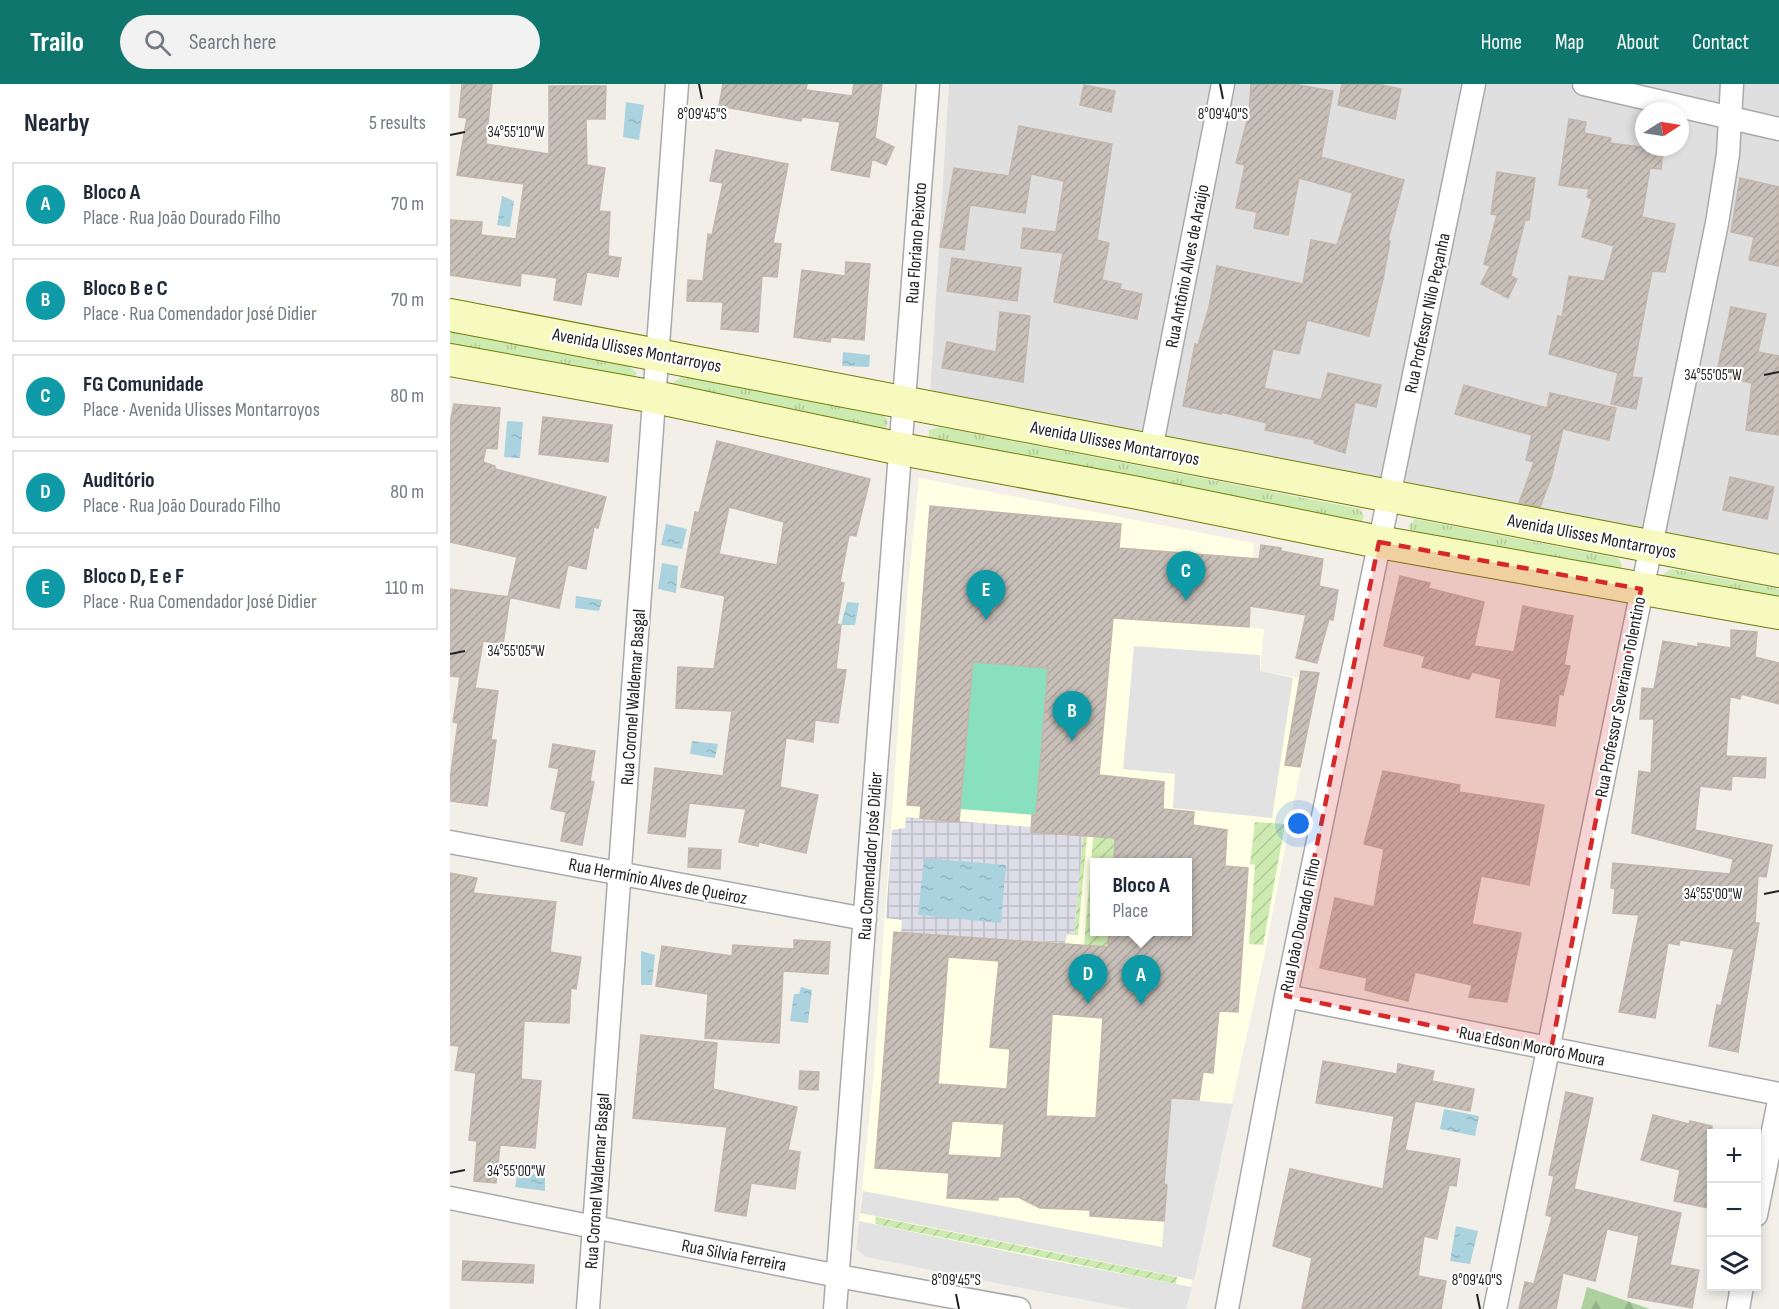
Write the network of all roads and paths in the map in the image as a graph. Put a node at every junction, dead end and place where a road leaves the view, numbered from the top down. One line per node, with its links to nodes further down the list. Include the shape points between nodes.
1 (677, 84): 11 (street, Rua Coronel Waldemar Basgal)
2 (928, 84): 14 (street, Rua Floriano Peixoto)
3 (1223, 84): 16 (street, Rua Antônio Alves de Araújo)
4 (1474, 84): 17 (street, Rua Professor Nilo Peçanha)
5 (1584, 84): 7 (street)
6 (1732, 84): 8 (street, Rua Professor Severiano Tolentino)
7 (1639, 91): 8 (street)
8 (1729, 119): 9 (street); 19 (street, Rua Professor Severiano Tolentino, via 1728,154 1717,223)
9 (1779, 129)
10 (450, 315): 11 (main road, Avenida Ulisses Montarroyos)
11 (658, 354): 13 (street, Rua Coronel Waldemar Basgal); 14 (main road, Avenida Ulisses Montarroyos)
12 (450, 360): 13 (main road)
13 (655, 397): 15 (main road); 24 (street, Rua Coronel Waldemar Basgal)
14 (905, 403): 15 (street, Rua Comendador José Didier); 16 (main road, Avenida Ulisses Montarroyos)
15 (901, 449): 18 (main road); 25 (street, Rua Comendador José Didier)
16 (1150, 449): 17 (main road, Avenida Ulisses Montarroyos)
17 (1389, 498): 18 (street, Rua Professor Nilo Peçanha); 19 (main road, Avenida Ulisses Montarroyos)
18 (1378, 542): 21 (main road); 26 (street, Rua João Dourado Filho)
19 (1650, 546): 20 (main road, Avenida Ulisses Montarroyos); 21 (street, Rua Professor Severiano Tolentino)
20 (1779, 571)
21 (1641, 589): 22 (main road); 27 (street, Rua Professor Severiano Tolentino)
22 (1779, 613)
23 (450, 842): 24 (street, Rua Hermínio Alves de Queiroz)
24 (620, 873): 25 (street, Rua Hermínio Alves de Queiroz); 32 (street, Rua Coronel Waldemar Basgal)
25 (865, 919): 33 (street, Rua Comendador José Didier)
26 (1286, 996): 27 (street, Rua Edson Mororó Moura); 38 (street, Rua João Dourado Filho)
27 (1551, 1050): 28 (street, Rua Edson Mororó Moura); 39 (street, Rua Professor Severiano Tolentino)
28 (1779, 1094)
29 (1779, 1101): 30 (street)
30 (1761, 1190)
31 (450, 1198): 32 (street, Rua Silvia Ferreira)
32 (594, 1227): 33 (street, Rua Silvia Ferreira); 35 (street, Rua Coronel Waldemar Basgal)
33 (838, 1276): 36 (street, Rua Comendador José Didier); 37 (street, Rua Silvia Ferreira)
34 (1741, 1291): 40 (street)
35 (588, 1309)
36 (836, 1309)
37 (1020, 1309)
38 (1227, 1309)
39 (1496, 1309)
40 (1738, 1309)

